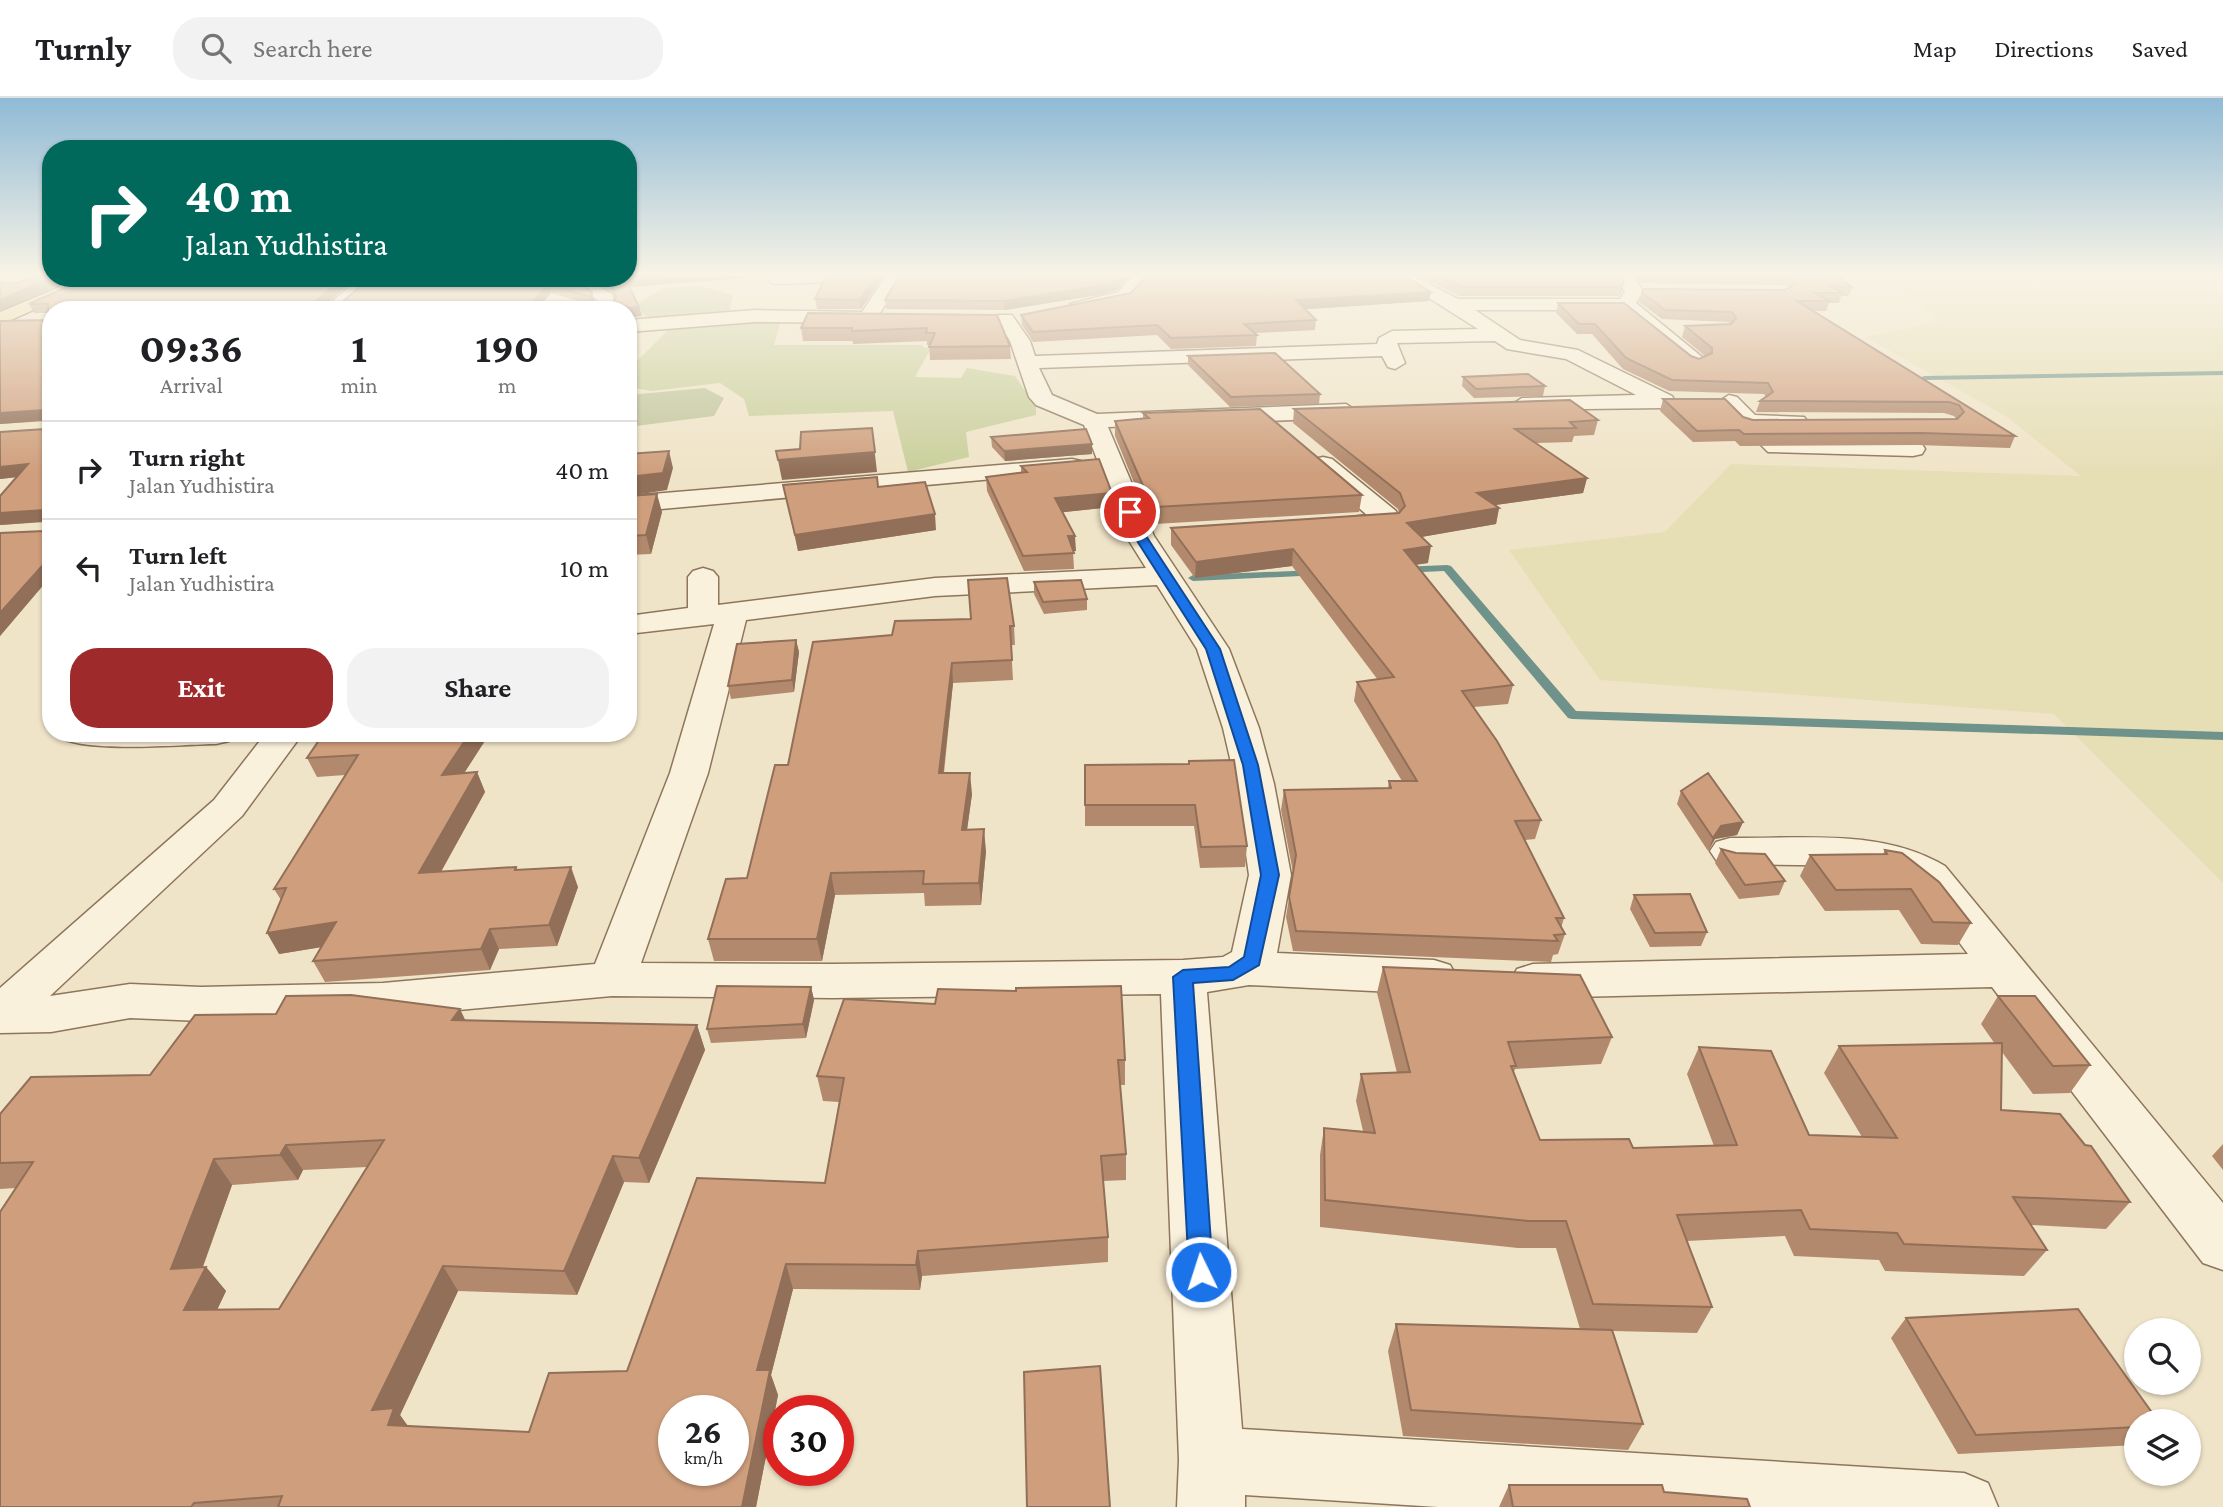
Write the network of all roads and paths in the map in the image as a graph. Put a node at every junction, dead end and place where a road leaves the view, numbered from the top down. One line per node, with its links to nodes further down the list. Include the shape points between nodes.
1 (1020, 342): 6 (street)
2 (1386, 342): 6 (street, via 1392,356)
3 (1508, 342): 7 (street, via 1571,354)
4 (1674, 342): 5 (street)
5 (1697, 361)
6 (1028, 362): 12 (street, via 1044,400)
7 (1664, 401): 8 (street); 9 (street)
8 (1688, 401)
9 (1496, 405)
10 (1362, 410): 11 (street)
11 (1264, 414): 12 (street); 17 (street, via 1386,517 1378,524)
12 (1094, 421): 15 (street)
13 (1749, 422): 13 (street, via 1720,402 1815,413); 14 (street, via 1777,447)
14 (1913, 449)
15 (1109, 462): 16 (street); 18 (street, via 1153,536)
16 (637, 502)
17 (1312, 527)
18 (1165, 576): 20 (street, via 935,587); 24 (street, via 1213,649 1255,784 1270,875 1256,954)
19 (703, 577): 20 (street)
20 (718, 611): 21 (street); 27 (street, via 689,773)
21 (637, 624)
22 (278, 742): 28 (street, via 228,808)
23 (1730, 851): 25 (street, via 1878,853 1906,861 1930,876)
24 (1244, 968): 25 (street, via 1564,982); 26 (street)
25 (2004, 970): 29 (street)
26 (1183, 977): 27 (street); 30 (street)
27 (612, 979): 28 (street, via 383,999 201,1004 130,1001 51,1014)
28 (1, 1014)
29 (2223, 1245)
30 (1211, 1483): 31 (street)
31 (1964, 1507)

